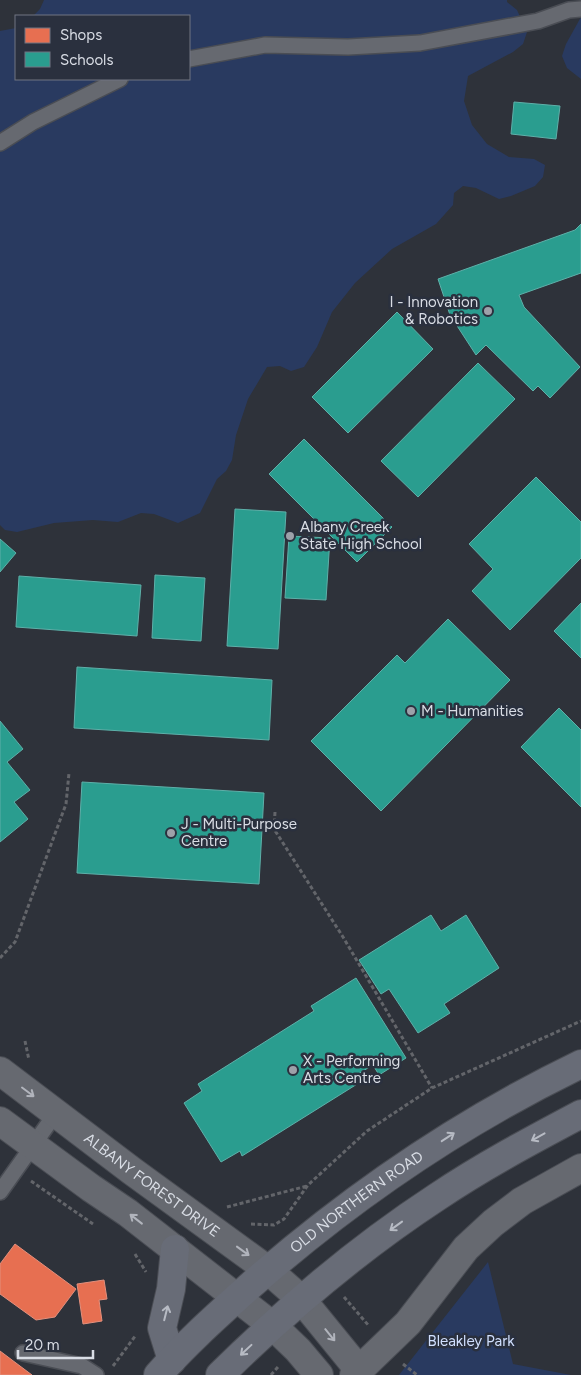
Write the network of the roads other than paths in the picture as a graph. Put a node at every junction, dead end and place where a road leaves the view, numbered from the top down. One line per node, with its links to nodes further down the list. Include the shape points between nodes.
1 (581, 9): 2 (lane, via 538,21 420,43 265,45)
2 (190, 59)
3 (118, 80): 4 (lane, via 33,122)
4 (0, 143)
5 (581, 1064): 14 (highway, OLD NORTHERN ROAD, one-way to 5, via 400,1167 469,1123)
6 (0, 1071): 7 (street, ALBANY FOREST DRIVE, one-way to 7)
7 (56, 1113): 10 (lane); 14 (street, ALBANY FOREST DRIVE, one-way to 14)
8 (581, 1114): 16 (highway, one-way to 16, via 435,1198)
9 (0, 1121): 10 (street)
10 (34, 1146): 12 (lane); 13 (street, one-way to 10)
11 (581, 1168): 21 (street, via 522,1201 493,1223 466,1248 408,1323)
12 (0, 1192)
13 (175, 1249): 15 (street); 19 (highway, one-way to 13, via 162,1328 171,1289)
14 (268, 1270): 15 (highway, OLD NORTHERN ROAD); 16 (street, ALBANY FOREST DRIVE)
15 (238, 1298): 17 (street); 19 (highway, OLD NORTHERN ROAD)
16 (302, 1300): 17 (highway); 21 (street, one-way to 21)
17 (273, 1326): 23 (highway, one-way to 23); 24 (street)
18 (23, 1353): 20 (lane)
19 (165, 1367)
20 (79, 1371): 22 (lane)
21 (357, 1373)
22 (96, 1375)
23 (220, 1375)
24 (319, 1375)

